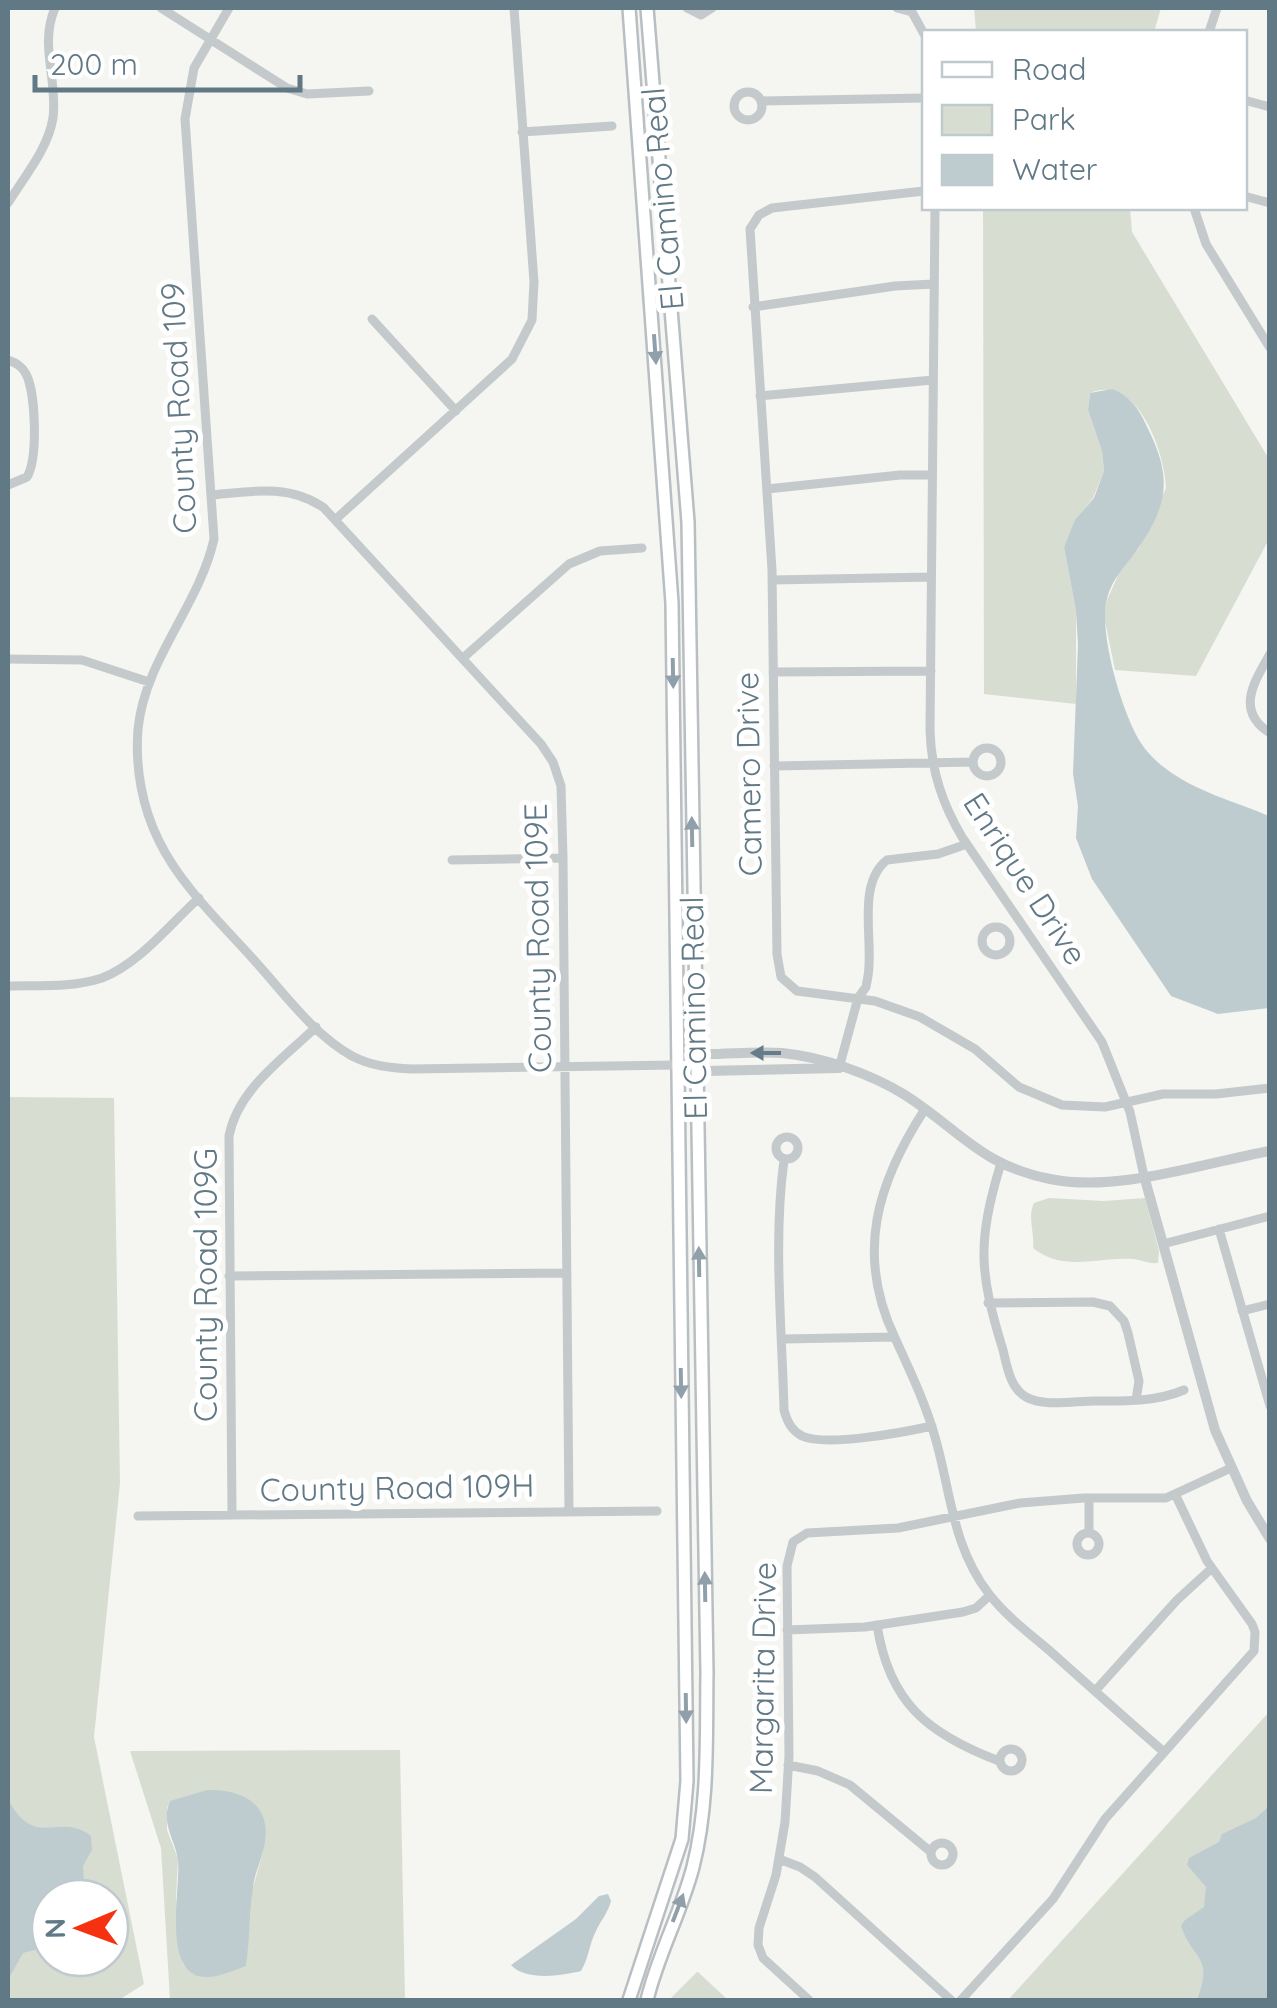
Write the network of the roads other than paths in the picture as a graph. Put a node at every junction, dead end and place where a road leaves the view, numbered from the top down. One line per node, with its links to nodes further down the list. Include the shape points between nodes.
1 (56, 8): 18 (street, via 47,36 51,126)
2 (162, 8): 11 (street)
3 (229, 8): 11 (street, County Road 109)
4 (514, 8): 16 (street)
5 (630, 8): 57 (main road, El Camino Real, one-way to 57, via 672,603)
6 (648, 8): 56 (main road, El Camino Real, one-way to 6, via 688,522)
7 (688, 8): 8 (street, via 700,15)
8 (712, 8)
9 (897, 8): 10 (street, via 912,12)
10 (922, 30)
11 (208, 38): 12 (street, via 297,92); 32 (street, County Road 109, via 190,80 185,119)
12 (368, 91)
13 (922, 98): 14 (street)
14 (761, 100)
15 (612, 126): 16 (street)
16 (522, 132): 28 (street, via 532,320 512,360)
17 (922, 191): 22 (street, Camero Drive, via 764,211 749,236)
18 (8, 203)
19 (935, 210): 21 (street, Enrique Drive)
20 (1195, 210): 24 (street, via 1206,244)
21 (934, 284): 22 (street); 26 (street, Enrique Drive)
22 (753, 307): 27 (street, Camero Drive)
23 (372, 318): 28 (street)
24 (1269, 346)
25 (8, 360): 30 (street, via 28,378 35,453 27,476)
26 (933, 380): 27 (street); 29 (street, Enrique Drive)
27 (760, 396): 31 (street, Camero Drive)
28 (456, 411): 33 (street)
29 (932, 475): 31 (street); 35 (street, Enrique Drive)
30 (8, 486)
31 (767, 489): 36 (street, Camero Drive)
32 (213, 495): 33 (street, County Road 109E, via 291,492); 42 (street, County Road 109, via 209,558)
33 (336, 519): 38 (street, County Road 109E)
34 (642, 548): 38 (street, via 600,551 569,564)
35 (931, 577): 36 (street); 40 (street, Enrique Drive)
36 (772, 580): 41 (street, Camero Drive)
37 (1270, 654): 43 (street, via 1249,704)
38 (463, 658): 48 (street, County Road 109E, via 553,762 562,798)
39 (8, 659): 42 (street, via 82,660)
40 (930, 670): 41 (street); 45 (street, Enrique Drive)
41 (773, 672): 46 (street, Camero Drive)
42 (149, 682): 50 (street, County Road 109, via 138,734 143,797 165,852)
43 (1270, 733)
44 (973, 762): 45 (street)
45 (932, 763): 46 (street); 47 (street, Enrique Drive, via 947,811)
46 (774, 766): 54 (street, Camero Drive, via 780,977 797,992)
47 (967, 844): 51 (street, Enrique Drive); 54 (street, via 880,866 870,891 868,976)
48 (563, 858): 49 (street); 58 (street, County Road 109E)
49 (452, 860)
50 (199, 898): 53 (street, via 111,974 77,984); 55 (street, County Road 109)
51 (1022, 922): 52 (street); 61 (street, Enrique Drive, via 1091,1024)
52 (1007, 933)
53 (8, 986)
54 (858, 998): 59 (street); 61 (street, Camero Drive, via 938,1025 1047,1102 1090,1108)
55 (316, 1027): 58 (street, County Road 109, via 350,1055 379,1066); 71 (street, County Road 109G, via 253,1087 234,1117)
56 (695, 1064): 57 (main road); 59 (street, via 705,1071); 59 (street, one-way to 56, via 779,1053 706,1054); 102 (main road, El Camino Real, one-way to 56, via 692,1870 705,1806)
57 (676, 1065): 58 (street, County Road 109); 101 (main road, El Camino Real, one-way to 101, via 687,1781 682,1840)
58 (564, 1068): 70 (street, County Road 109E)
59 (839, 1068): 62 (street, via 891,1087)
60 (1270, 1088): 61 (street, Camero Drive)
61 (1127, 1102): 66 (street, Enrique Drive)
62 (924, 1109): 65 (street); 75 (street, via 892,1166 876,1216 875,1268)
63 (1270, 1151): 66 (street)
64 (784, 1160): 76 (street)
65 (1001, 1163): 66 (street, via 1055,1180); 72 (street, via 982,1244)
66 (1144, 1176): 69 (street, Enrique Drive)
67 (1270, 1216): 68 (street)
68 (1220, 1229): 69 (street); 74 (street)
69 (1163, 1244): 81 (street, Enrique Drive)
70 (567, 1273): 71 (street); 85 (street, County Road 109E)
71 (228, 1276): 86 (street, County Road 109G)
72 (988, 1303): 78 (street, via 1015,1386 1028,1398); 78 (street, via 1110,1306 1128,1332 1139,1381)
73 (1270, 1304): 74 (street)
74 (1242, 1311): 79 (street)
75 (894, 1337): 76 (street); 80 (street)
76 (782, 1339): 80 (street, via 784,1410 802,1436 872,1437)
77 (1184, 1390): 78 (street, via 1162,1400)
78 (1136, 1400)
79 (1268, 1400)
80 (932, 1426): 88 (street)
81 (1231, 1468): 82 (street, Margarita Drive); 90 (street, Enrique Drive)
82 (1176, 1496): 83 (street, Margarita Drive); 91 (street)
83 (1089, 1498): 88 (street, Margarita Drive, via 1020,1502); 89 (street)
84 (657, 1510): 85 (street, County Road 109H)
85 (569, 1512): 86 (street, County Road 109H)
86 (232, 1515): 87 (street, County Road 109H)
87 (138, 1516)
88 (951, 1517): 92 (street); 94 (street, Margarita Drive, via 799,1536 788,1556)
89 (1089, 1533)
90 (1270, 1538)
91 (1212, 1568): 95 (street); 96 (street, via 1252,1624 1254,1651)
92 (990, 1595): 93 (street, via 971,1610); 95 (street)
93 (877, 1625): 94 (street); 97 (street, via 884,1663 910,1709 943,1734)
94 (787, 1630): 98 (street, Margarita Drive)
95 (1095, 1691): 96 (street)
96 (1164, 1752): 105 (street, via 1105,1819 1053,1899)
97 (1000, 1761)
98 (788, 1766): 99 (street, via 850,1785); 100 (street, Margarita Drive)
99 (931, 1852)
100 (779, 1859): 103 (street, Margarita Drive, via 758,1945 763,1958); 104 (street, via 815,1877)
101 (629, 2000)
102 (647, 2000)
103 (809, 2000)
104 (950, 2000)
105 (961, 2000)

